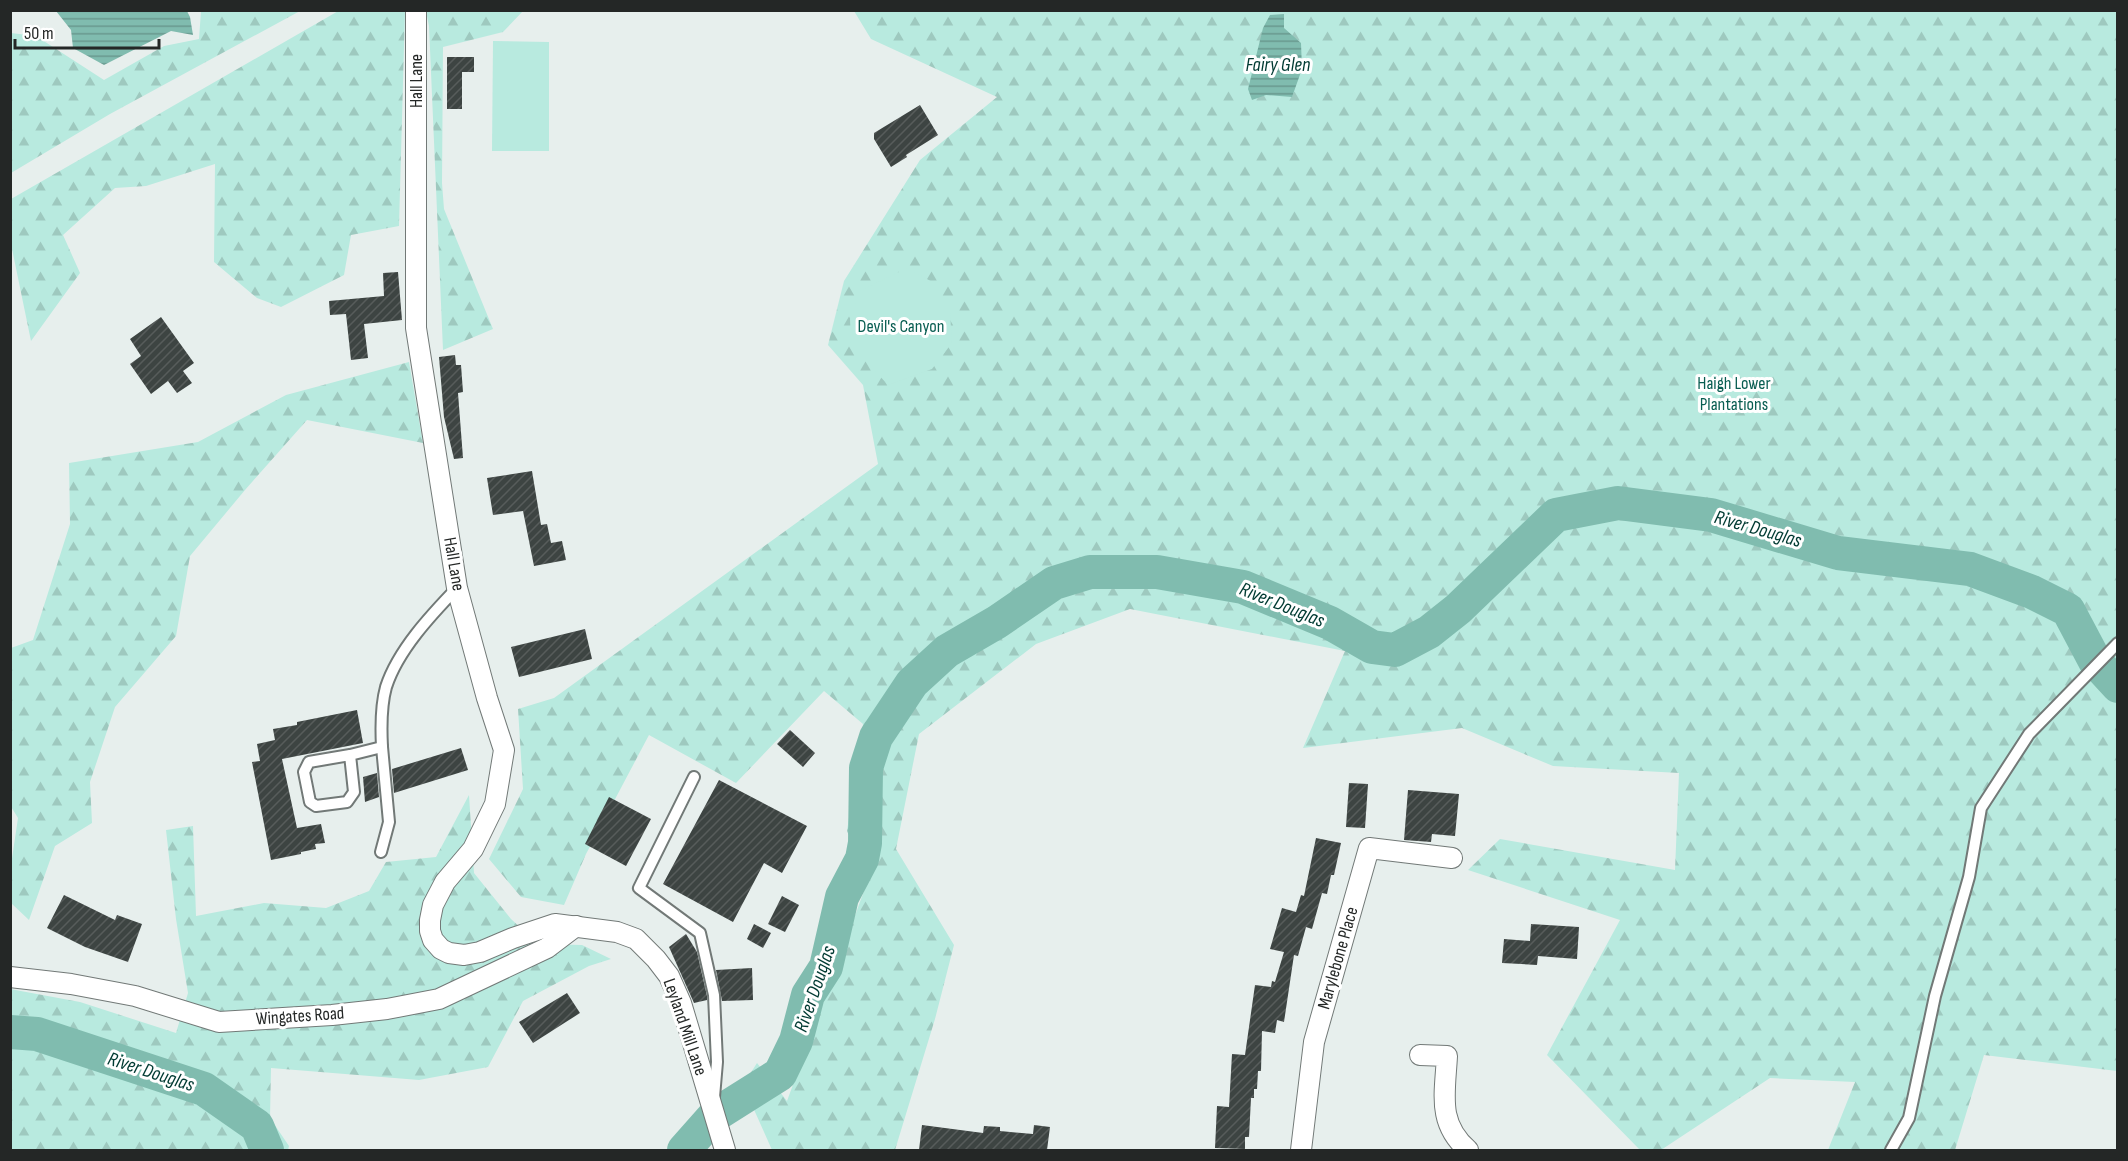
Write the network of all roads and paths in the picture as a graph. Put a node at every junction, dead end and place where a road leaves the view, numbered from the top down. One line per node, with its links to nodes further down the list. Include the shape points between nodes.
1 (416, 10): 2 (street, Hall Lane, via 416,328)
2 (457, 588): 4 (lane, via 429,617 393,673 386,688); 9 (street, Hall Lane, via 504,750 495,804 473,849 433,905 430,931 441,949 464,955 555,924)
3 (2118, 643): 16 (lane, via 2029,734 1981,808 1970,877 1935,996 1909,1118)
4 (382, 747): 5 (lane); 7 (lane, via 389,822)
5 (350, 755): 5 (lane, via 309,762 304,772 310,802 316,806 347,802 354,792)
6 (694, 777): 12 (lane, via 639,888 700,933 714,995)
7 (381, 852)
8 (1452, 858): 14 (street, Marylebone Place, via 1369,848 1314,1042)
9 (576, 926): 10 (street, Wingates Road, via 547,948 439,999 332,1015 219,1022 135,996); 12 (street, Leyland Mill Lane, via 636,939 656,958 681,1003)
10 (10, 977)
11 (1420, 1055): 15 (street, via 1447,1056 1445,1118)
12 (716, 1118): 13 (street, Leyland Mill Lane)
13 (725, 1150)
14 (1301, 1150)
15 (1468, 1150)
16 (1891, 1150)

